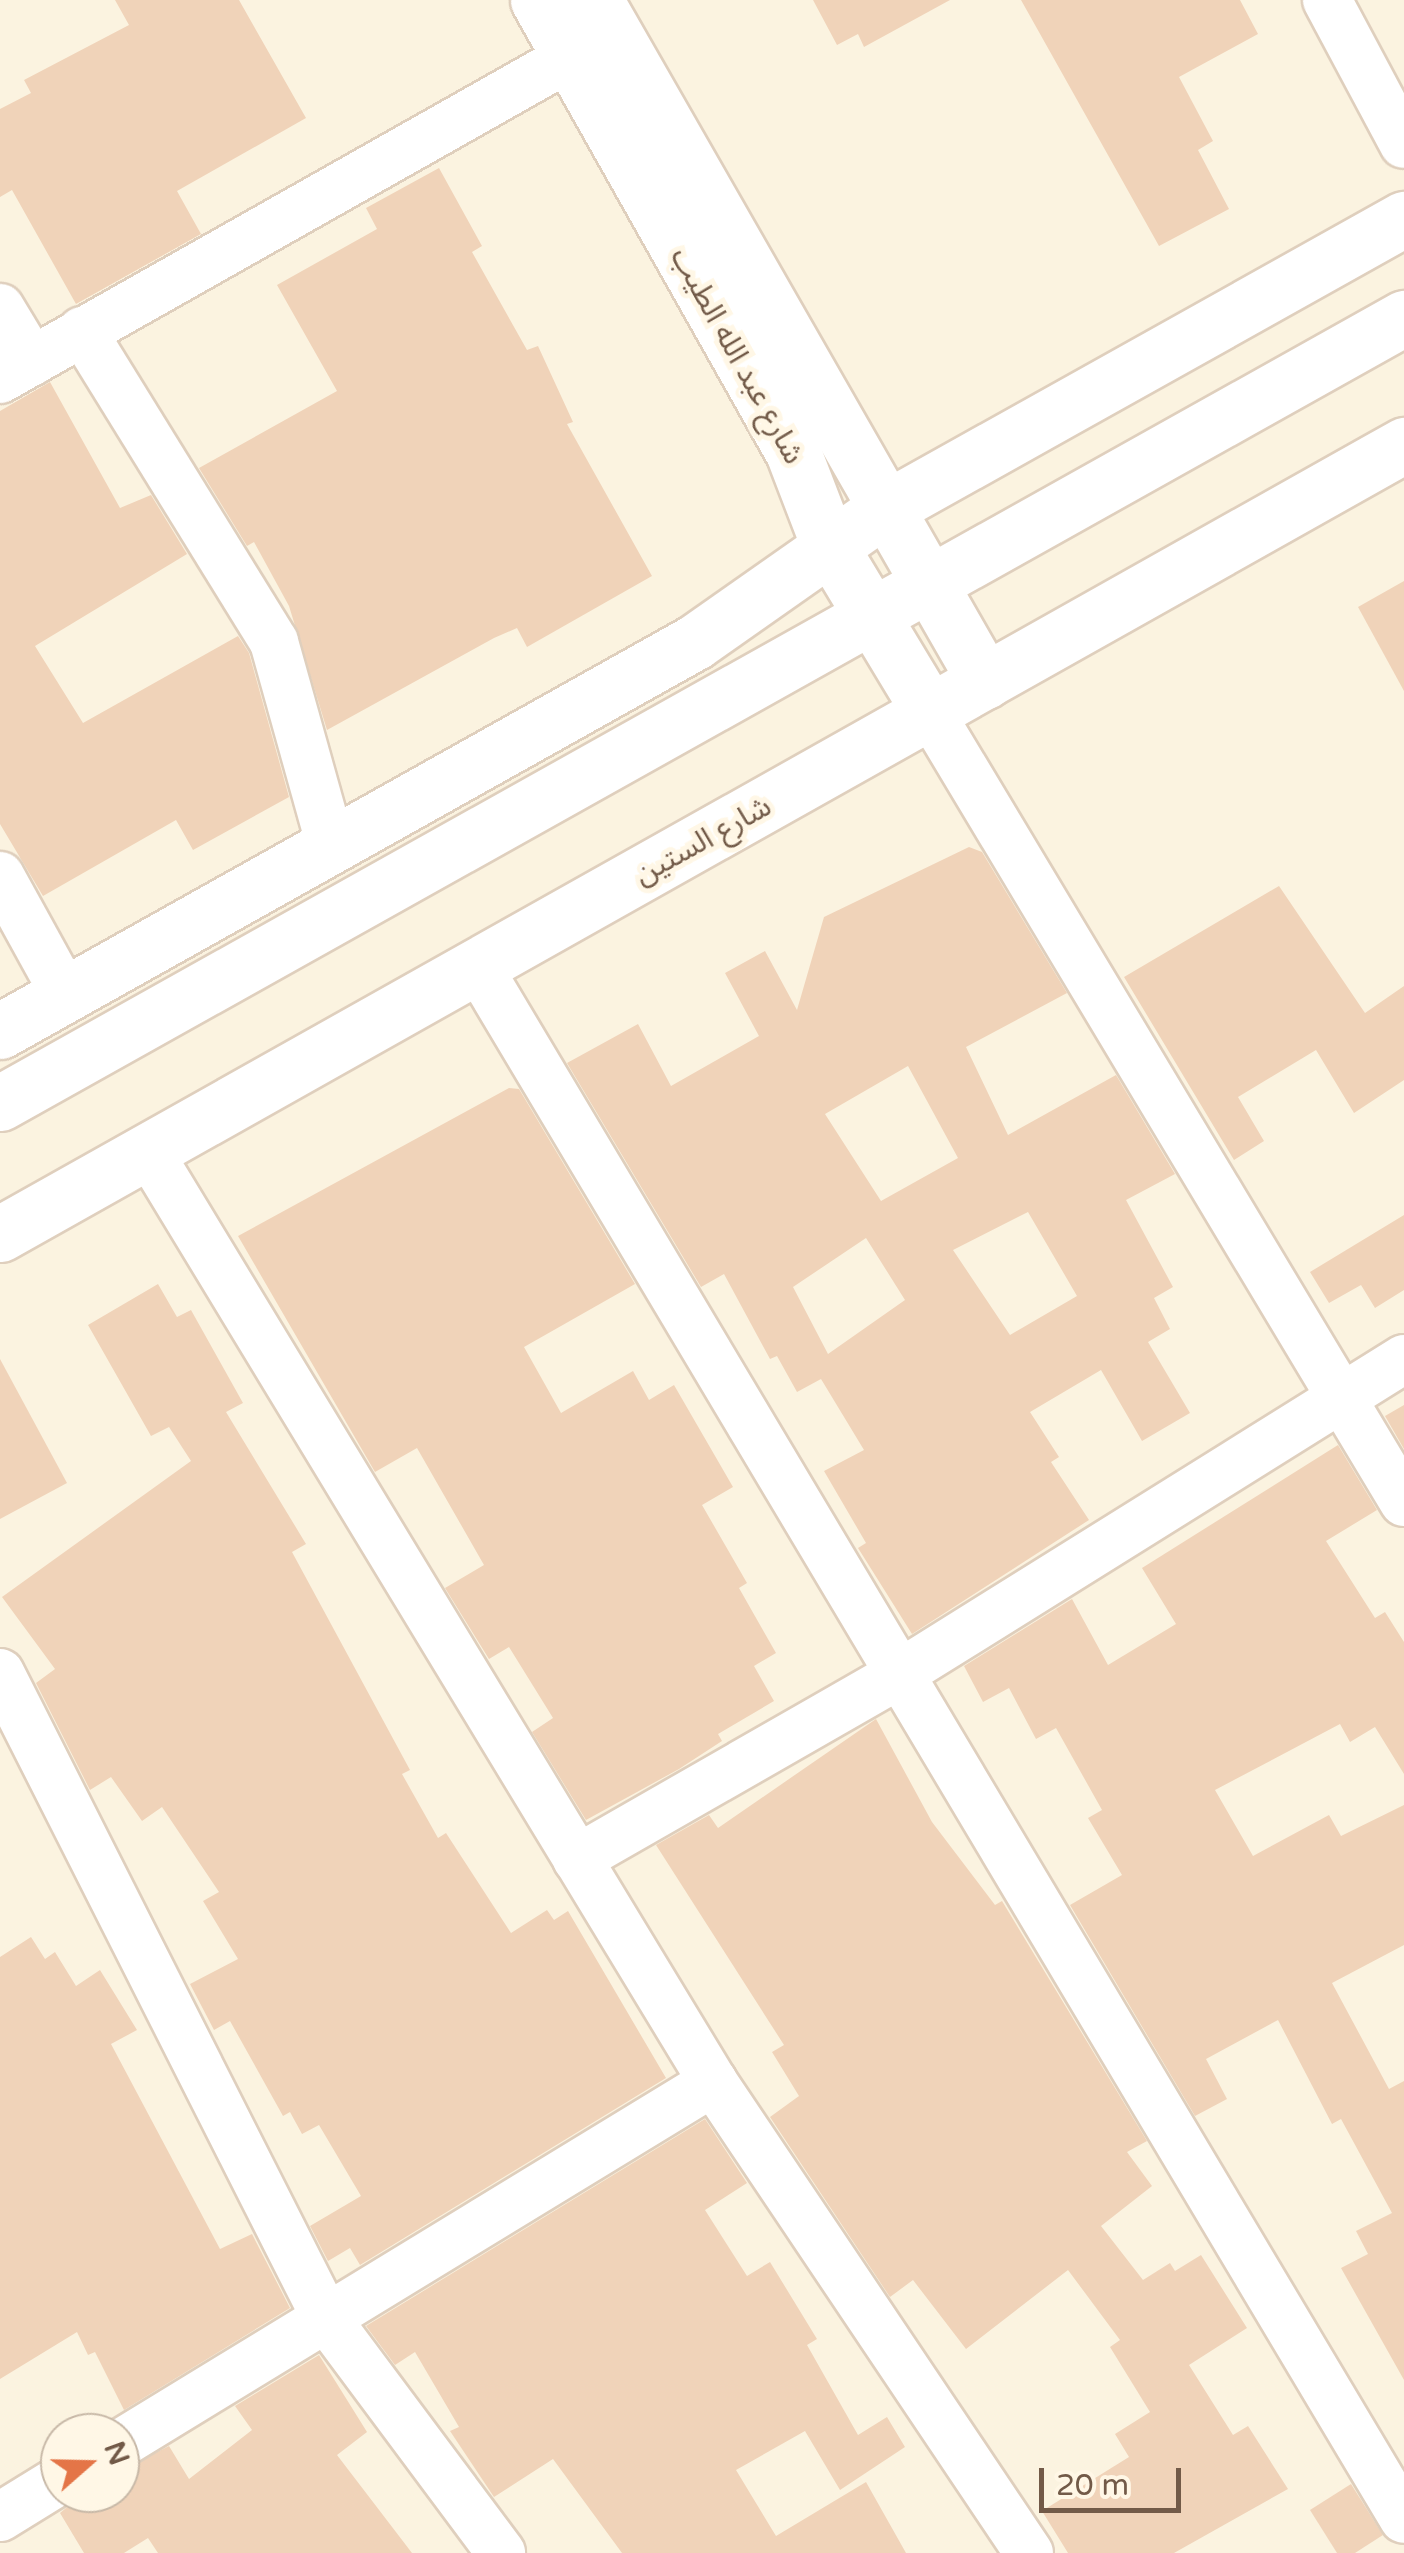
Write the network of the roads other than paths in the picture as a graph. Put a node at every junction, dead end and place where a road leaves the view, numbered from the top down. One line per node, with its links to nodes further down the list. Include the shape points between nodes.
1 (538, 0): 3 (main road, شارع عبد الله الطيب)
2 (1328, 0): 4 (street)
3 (593, 30): 8 (street); 11 (main road, شارع عبد الله الطيب); 12 (main road, شارع عبد الله الطيب, via 793,452)
4 (1404, 144)
5 (1404, 219): 11 (main road)
6 (0, 308): 9 (street)
7 (1404, 318): 13 (main road)
8 (82, 331): 9 (street); 17 (street, via 274,642)
9 (16, 370)
10 (1404, 446): 15 (main road, شارع الستين)
11 (883, 510): 12 (main road); 13 (main road, شارع عبد الله الطيب)
12 (828, 542): 14 (main road, شارع عبد الله الطيب); 17 (main road, via 696,642)
13 (928, 585): 14 (main road); 15 (main road, شارع عبد الله الطيب)
14 (873, 618): 16 (main road, شارع عبد الله الطيب); 22 (main road)
15 (985, 681): 16 (main road, شارع الستين)
16 (931, 714): 19 (main road, شارع الستين); 26 (street)
17 (330, 843): 20 (main road)
18 (0, 876): 20 (street)
19 (478, 967): 23 (main road, شارع الستين); 29 (street)
20 (65, 994): 21 (main road)
21 (0, 1031)
22 (0, 1103)
23 (148, 1151): 24 (main road, شارع الستين); 30 (street)
24 (0, 1234)
25 (1404, 1359): 26 (street)
26 (1341, 1401): 27 (street); 29 (street)
27 (1404, 1502)
28 (0, 1673): 32 (street)
29 (896, 1676): 30 (street); 36 (street)
30 (577, 1859): 31 (street)
31 (713, 2082): 32 (street); 38 (street)
32 (326, 2318): 33 (street); 37 (street)
33 (140, 2432)
34 (40, 2492): 35 (street)
35 (0, 2517)
36 (1404, 2519)
37 (501, 2553)
38 (1029, 2553)

